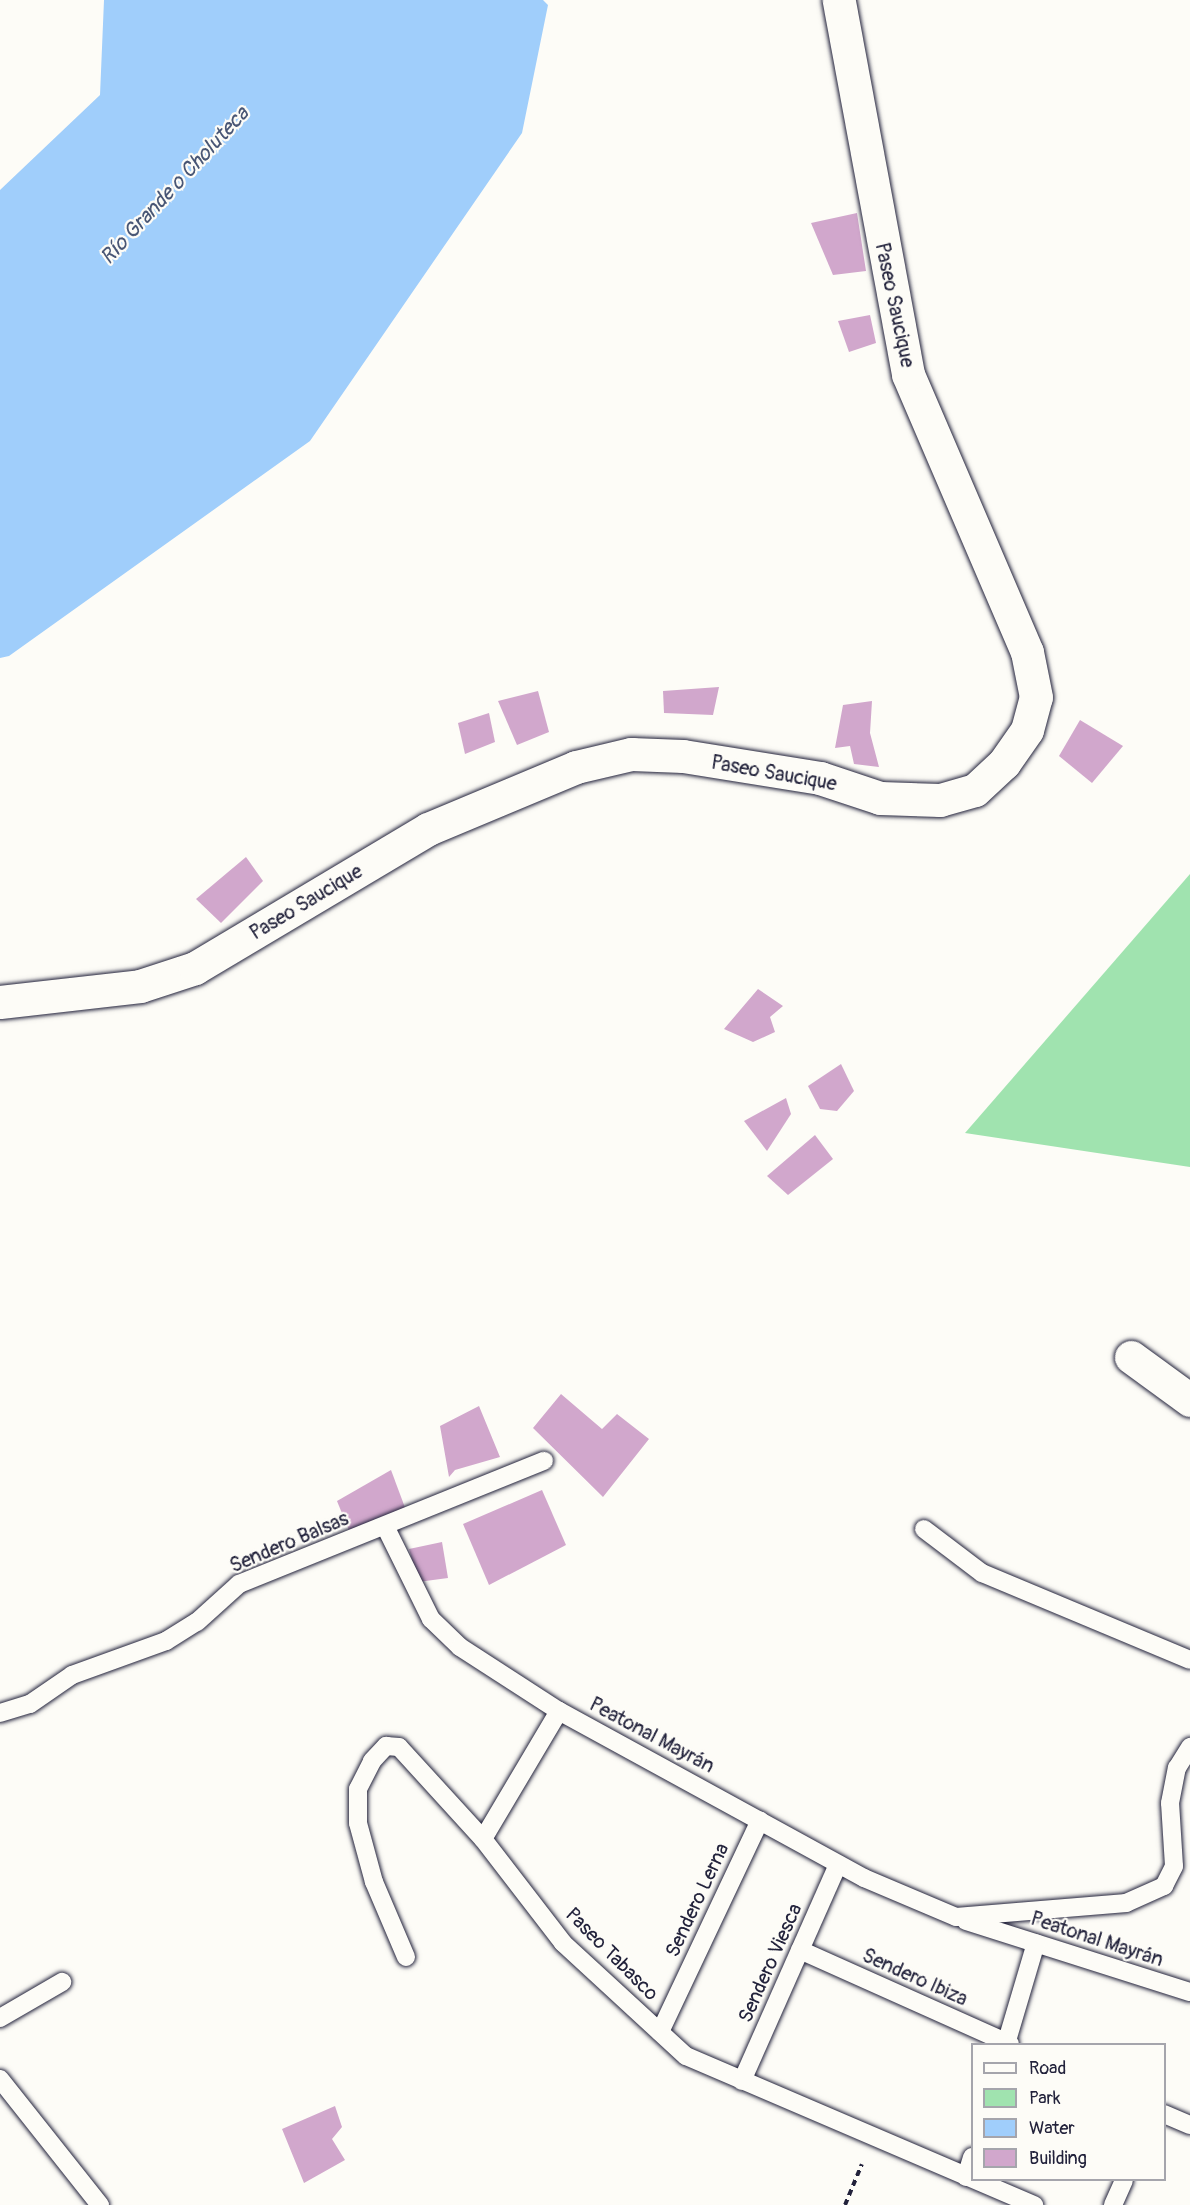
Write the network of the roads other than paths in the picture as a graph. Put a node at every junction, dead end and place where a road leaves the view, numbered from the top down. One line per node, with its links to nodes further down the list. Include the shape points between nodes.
1 (840, 0): 2 (street, Paseo Saucique, via 908,374 1028,652 1036,697 1027,730 1004,763 975,790 940,800 880,798 820,778 683,756 631,754 576,767 428,828 195,968 140,986)
2 (0, 1002)
3 (1131, 1357): 4 (street)
4 (1190, 1400)
5 (544, 1461): 6 (lane, Sendero Balsas)
6 (385, 1526): 9 (lane, Peatonal Mayrán, via 432,1619 460,1647); 10 (lane, Sendero Balsas, via 239,1584 197,1622 166,1641 72,1675 30,1704)
7 (924, 1529): 8 (lane, via 982,1573)
8 (1190, 1660)
9 (559, 1711): 12 (lane, Peatonal Mayrán); 13 (lane)
10 (0, 1713)
11 (1190, 1747): 15 (lane, Peatonal Mayrán, via 1177,1768 1170,1803 1174,1866 1164,1886 1126,1903)
12 (760, 1820): 14 (lane, Peatonal Mayrán); 22 (lane, Sendero Lerna)
13 (483, 1839): 18 (lane, Paseo Tabasco, via 399,1747 386,1746 372,1761 358,1789 358,1823 374,1882); 22 (lane, Paseo Tabasco, via 563,1943)
14 (838, 1864): 15 (lane, Peatonal Mayrán); 17 (lane, Sendero Viesca)
15 (956, 1917): 16 (lane, Peatonal Mayrán)
16 (1036, 1943): 20 (lane, Peatonal Mayrán); 24 (lane)
17 (800, 1950): 23 (lane, Sendero Ibiza); 26 (lane, Sendero Viesca)
18 (406, 1957)
19 (62, 1982): 21 (lane)
20 (1190, 1992)
21 (0, 2018)
22 (660, 2032): 26 (lane, Paseo Tabasco, via 686,2056)
23 (1006, 2043)
24 (1008, 2043)
25 (0, 2079): 34 (lane)
26 (742, 2081): 30 (lane, Paseo Tabasco)
27 (1166, 2115): 28 (lane)
28 (1190, 2125)
29 (971, 2160): 30 (lane)
30 (966, 2177): 31 (lane, Paseo Tabasco)
31 (971, 2179)
32 (976, 2181): 35 (lane, Paseo Tabasco)
33 (1124, 2181): 36 (lane)
34 (100, 2205)
35 (1034, 2205)
36 (1113, 2205)

